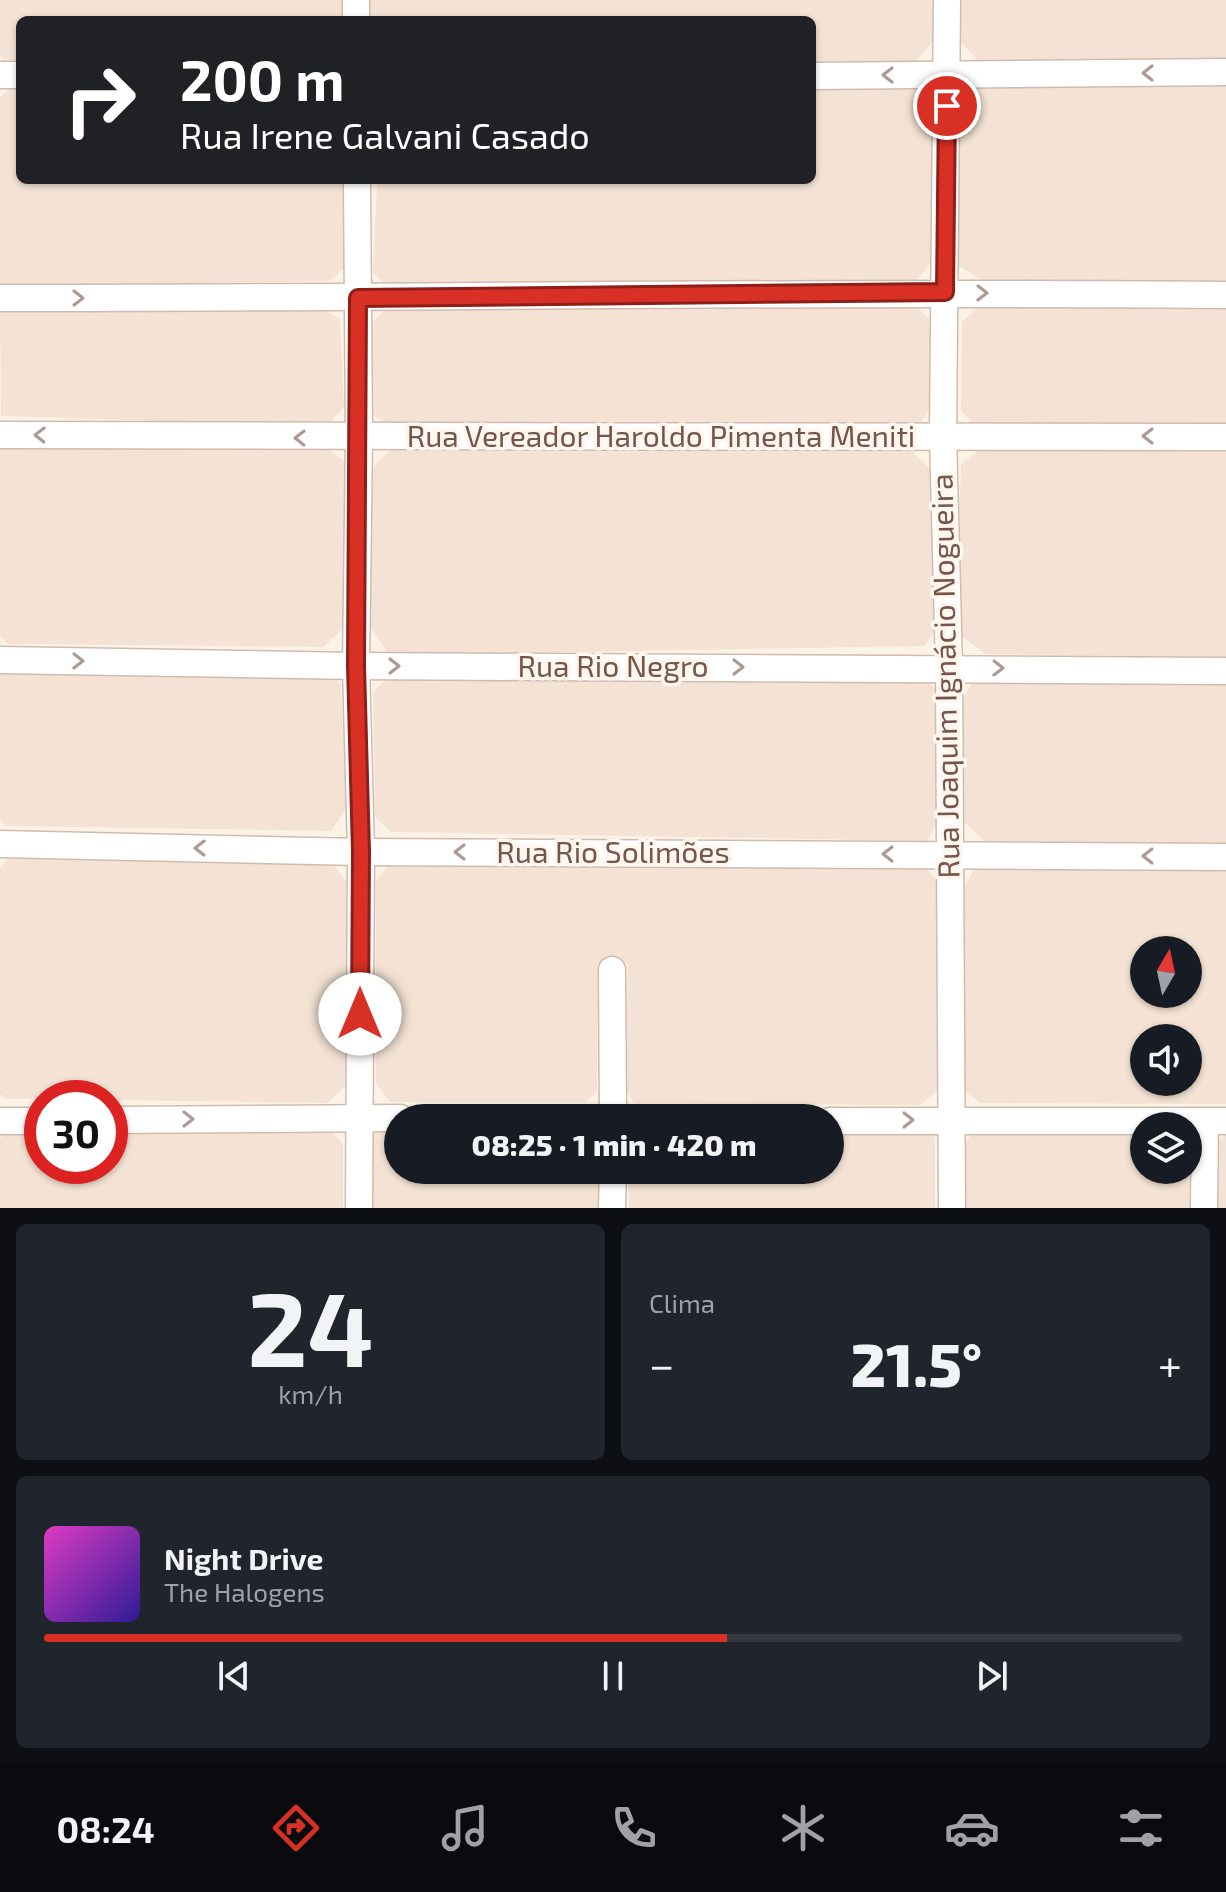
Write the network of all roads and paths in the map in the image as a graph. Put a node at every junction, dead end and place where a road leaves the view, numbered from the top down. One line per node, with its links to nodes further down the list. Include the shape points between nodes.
1 (947, 0): 3 (street, Rua Joaquim Ignácio Nogueira)
2 (1226, 72): 3 (street, one-way to 3)
3 (947, 75): 4 (street, one-way to 4); 6 (street, Rua Joaquim Ignácio Nogueira)
4 (816, 76)
5 (357, 184): 9 (street)
6 (945, 292): 7 (street, one-way to 7); 9 (street); 11 (street, Rua Joaquim Ignácio Nogueira)
7 (1226, 295)
8 (0, 298): 9 (street, one-way to 9)
9 (358, 298): 13 (street)
10 (0, 435): 13 (street, Rua Vereador Haroldo Pimenta Meniti, one-way to 10)
11 (943, 435): 12 (street, Rua Vereador Haroldo Pimenta Meniti, one-way to 11); 13 (street, Rua Vereador Haroldo Pimenta Meniti); 16 (street, Rua Joaquim Ignácio Nogueira)
12 (1226, 437)
13 (359, 438): 15 (street)
14 (0, 660): 15 (street, Rua Rio Negro, one-way to 15)
15 (356, 666): 16 (street, Rua Rio Negro, one-way to 16); 19 (street)
16 (949, 668): 17 (street, Rua Rio Negro, one-way to 17); 20 (street, Rua Joaquim Ignácio Nogueira)
17 (1226, 671)
18 (0, 844): 19 (street, Rua Rio Solimões, one-way to 18)
19 (361, 852): 20 (street, Rua Rio Solimões, one-way to 19); 24 (street)
20 (949, 854): 21 (street, Rua Rio Solimões, one-way to 20); 27 (street, Rua Joaquim Ignácio Nogueira)
21 (1226, 857)
22 (612, 970): 23 (street)
23 (613, 1104)
24 (360, 1117): 25 (street); 26 (street, one-way to 24); 33 (street)
25 (384, 1118)
26 (128, 1120)
27 (952, 1120): 30 (street, one-way to 27); 31 (street); 35 (street, Rua Joaquim Ignácio Nogueira)
28 (0, 1121): 29 (street)
29 (24, 1121)
30 (844, 1121)
31 (1215, 1122): 36 (street)
32 (613, 1184): 34 (street)
33 (359, 1208)
34 (612, 1208)
35 (952, 1208)
36 (1204, 1208)

